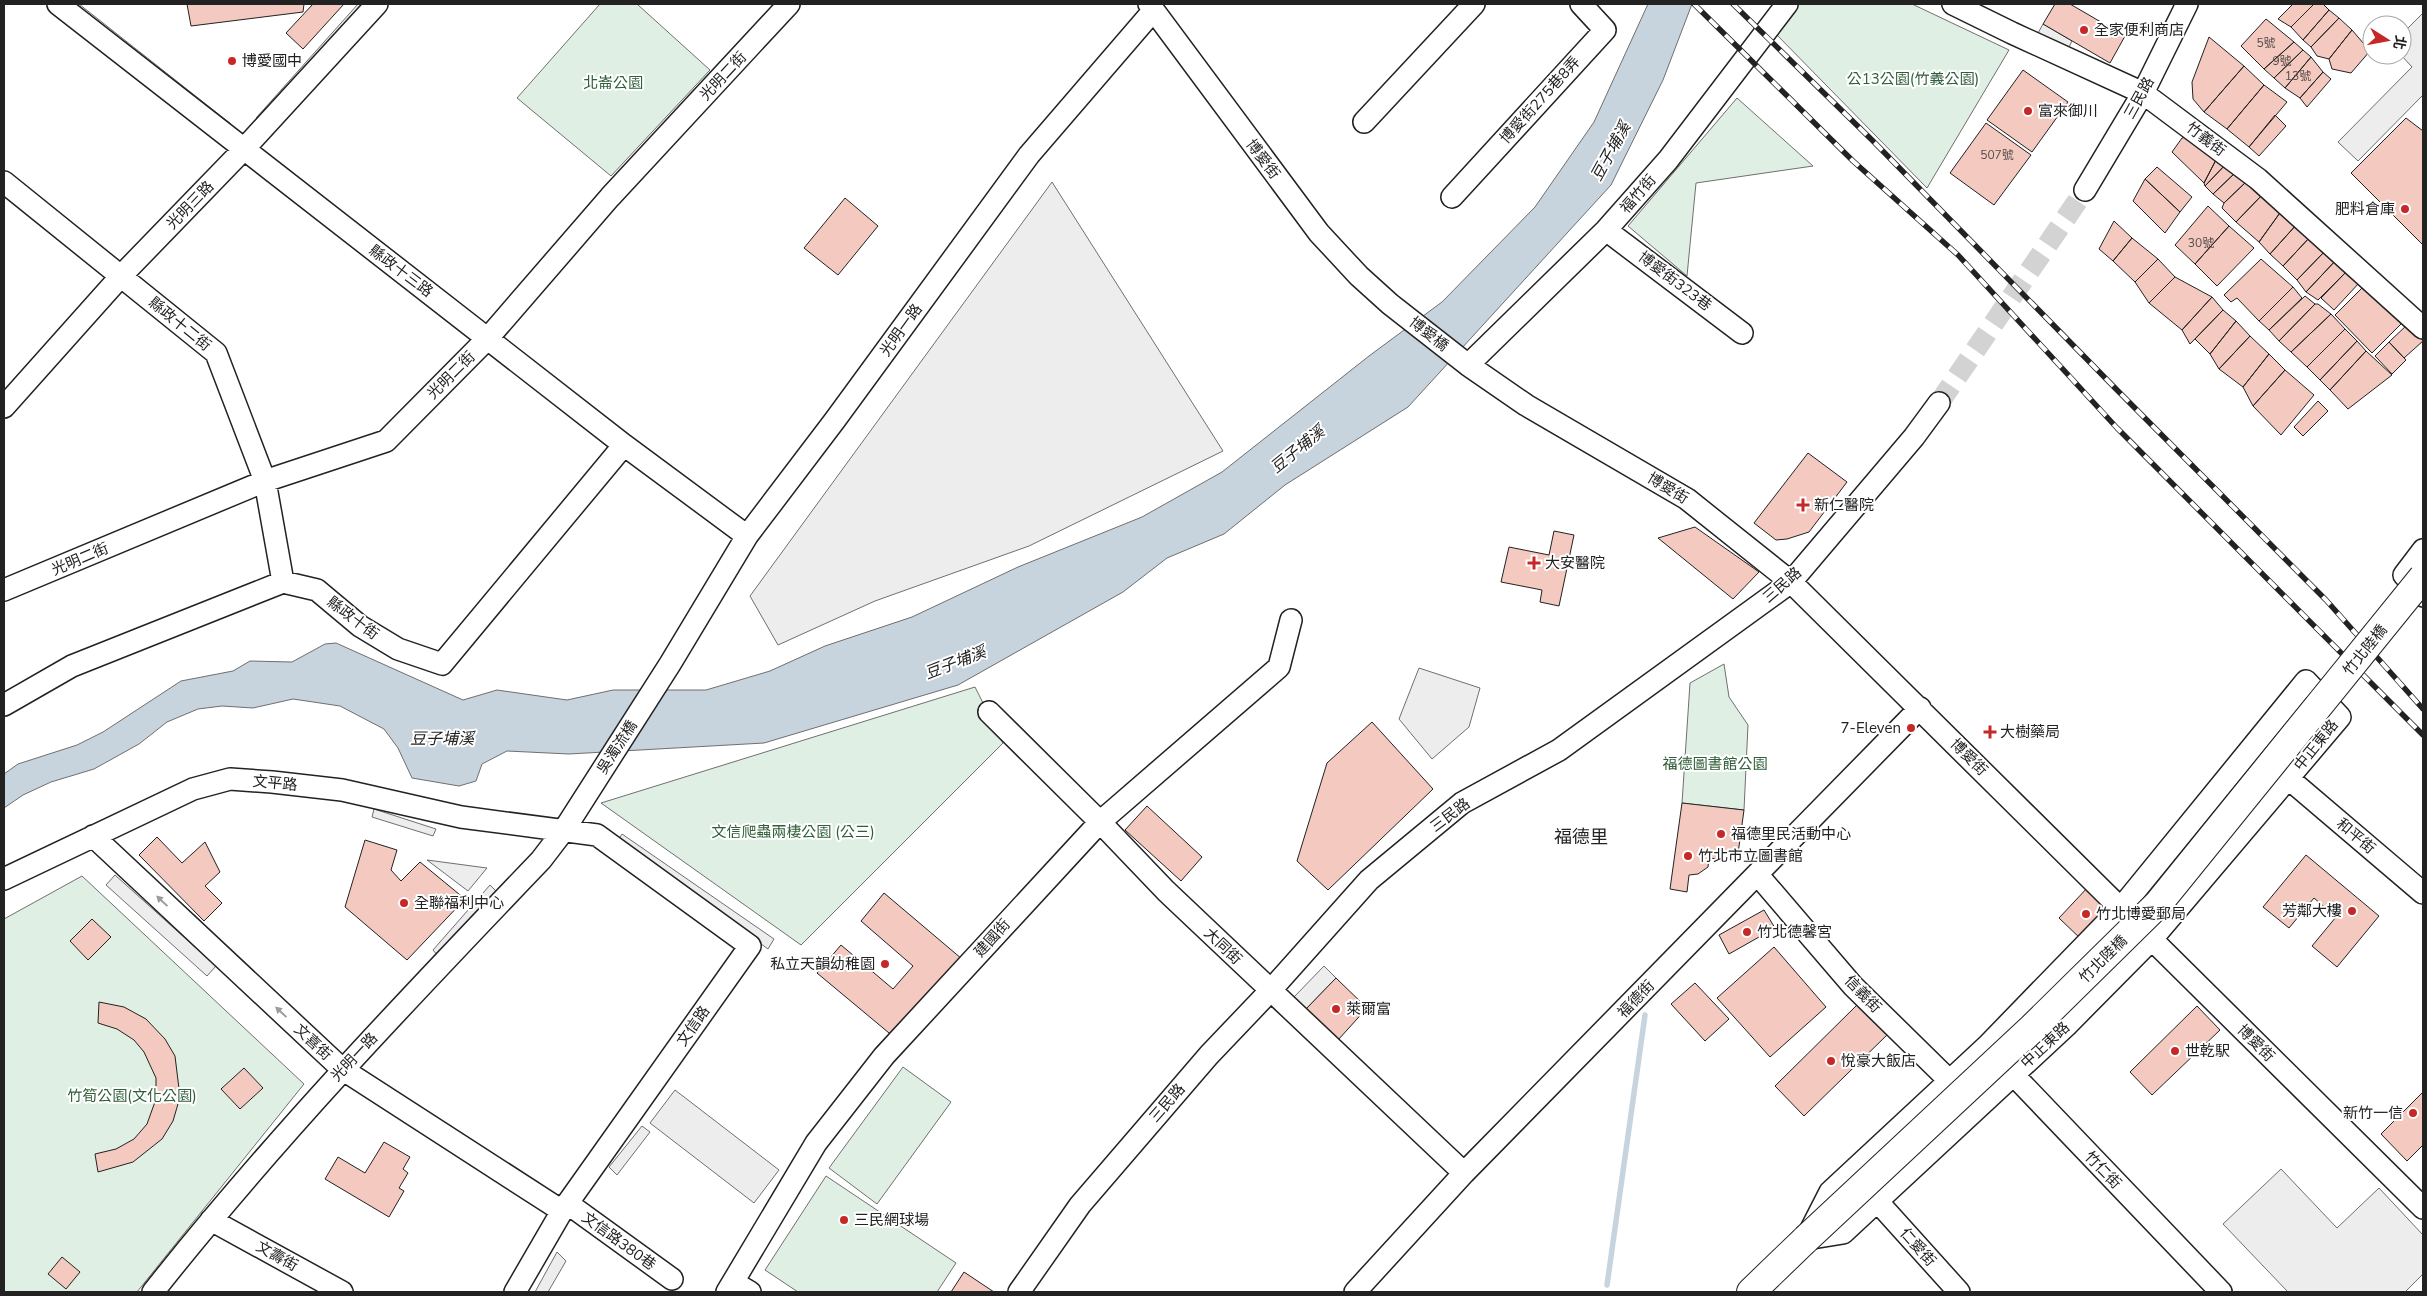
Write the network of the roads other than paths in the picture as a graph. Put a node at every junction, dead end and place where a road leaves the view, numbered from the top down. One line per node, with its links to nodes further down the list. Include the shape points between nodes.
1 (58, 4): 12 (street, 縣政十三路)
2 (376, 4): 12 (street, 光明三路)
3 (789, 4): 21 (street, 光明二街, via 610,197)
4 (1474, 4): 11 (street)
5 (1581, 4): 15 (street, 博愛街275巷8弄, via 1604,30)
6 (1787, 4): 16 (street, 福竹街, via 1668,160)
7 (1953, 4): 10 (street, 竹義街)
8 (2187, 4): 10 (street, 三民路)
9 (1151, 7): 18 (street, 博愛街, via 1319,233); 27 (street, 光明一路, via 1029,154)
10 (2143, 93): 14 (street, 三民路); 19 (street, 竹義街, via 2258,178)
11 (1364, 122)
12 (243, 150): 17 (street, 光明三路); 21 (street, 縣政十三路)
13 (4, 182): 17 (street, 縣政十二街)
14 (2085, 190)
15 (1452, 196)
16 (1606, 230): 20 (street, 博愛街323巷); 22 (street, 福竹街)
17 (121, 276): 24 (street, 光明三路); 26 (street, 縣政十二街, via 216,353)
18 (1390, 304): 22 (street, 博愛橋)
19 (2423, 328)
20 (1742, 333)
21 (488, 338): 25 (street, 縣政十三路); 26 (street, 光明二街, via 386,441)
22 (1468, 365): 31 (street, 博愛街, via 1526,405 1688,499)
23 (1939, 403): 31 (street, 三民路)
24 (4, 407)
25 (624, 445): 27 (street, 縣政十三路); 30 (street, 縣政十街, via 442,664 398,649 360,626 317,590)
26 (265, 481): 30 (street, 縣政十二街); 32 (street, 光明二街)
27 (747, 536): 35 (street, 光明一路)
28 (2423, 550): 33 (street, via 2404,575)
29 (2423, 577): 59 (main road, 竹北陸橋, bridge, via 2158,904 2032,1028)
30 (283, 582): 36 (street, via 72,666)
31 (1791, 582): 37 (street, 博愛街); 48 (street, 三民路, via 1559,750 1462,803 1369,880)
32 (4, 590)
33 (2423, 596)
34 (1291, 620): 40 (street, 建國街, via 1279,667)
35 (670, 664): 41 (street, 吳濁流橋)
36 (4, 705)
37 (1920, 708): 43 (street, 福德街); 46 (street, 博愛街)
38 (989, 712): 40 (street, 大同街)
39 (2289, 779): 45 (street, 和平街); 46 (street, 中正東路, via 2340,717 2306,681); 47 (street, 中正東路)
40 (1100, 822): 48 (street, 大同街, via 1166,892); 61 (street, 建國街, via 878,1064 816,1142)
41 (564, 830): 42 (street, 文平路, via 536,829 462,817 342,790 230,779 193,789); 50 (street, 光明一路, via 542,860); 56 (street, 文信路, via 597,835 750,946)
42 (93, 836): 44 (street, 文平路); 50 (street, 文喜街, one-way to 42)
43 (1757, 874): 52 (street, 信義街, via 1854,986); 54 (street, 福德街)
44 (4, 879)
45 (2423, 893)
46 (2121, 908): 47 (street, 博愛街); 49 (street, 中正東路)
47 (2152, 940): 51 (street, 中正東路); 57 (street, 博愛街)
48 (1270, 991): 54 (street, 大同街); 65 (street, 三民路, via 1203,1062 1080,1205)
49 (1988, 1046): 51 (street, 竹仁街); 52 (street, 中正東路)
50 (342, 1069): 56 (street, 文喜街); 58 (street, 光明一路)
51 (2012, 1076): 53 (street, 中正東路); 69 (street, 竹仁街)
52 (1950, 1080): 53 (street, 信義街); 59 (street, 中正東路, via 1830,1192)
53 (1976, 1108): 55 (street, 中正東路)
54 (1464, 1173): 66 (street, 福德街)
55 (1877, 1201): 59 (street, 中正東路, via 1843,1233); 68 (street, 仁愛街)
56 (564, 1207): 60 (street, 文信路380巷); 64 (street, 文信路)
57 (2423, 1208)
58 (211, 1220): 62 (street, 光明一路); 63 (street, 文壽街)
59 (1806, 1239): 67 (main road, 中正東路)
60 (672, 1280)
61 (737, 1289)
62 (152, 1292)
63 (342, 1292)
64 (514, 1292)
65 (1019, 1292)
66 (1355, 1292)
67 (1751, 1292)
68 (1959, 1292)
69 (2221, 1292)

